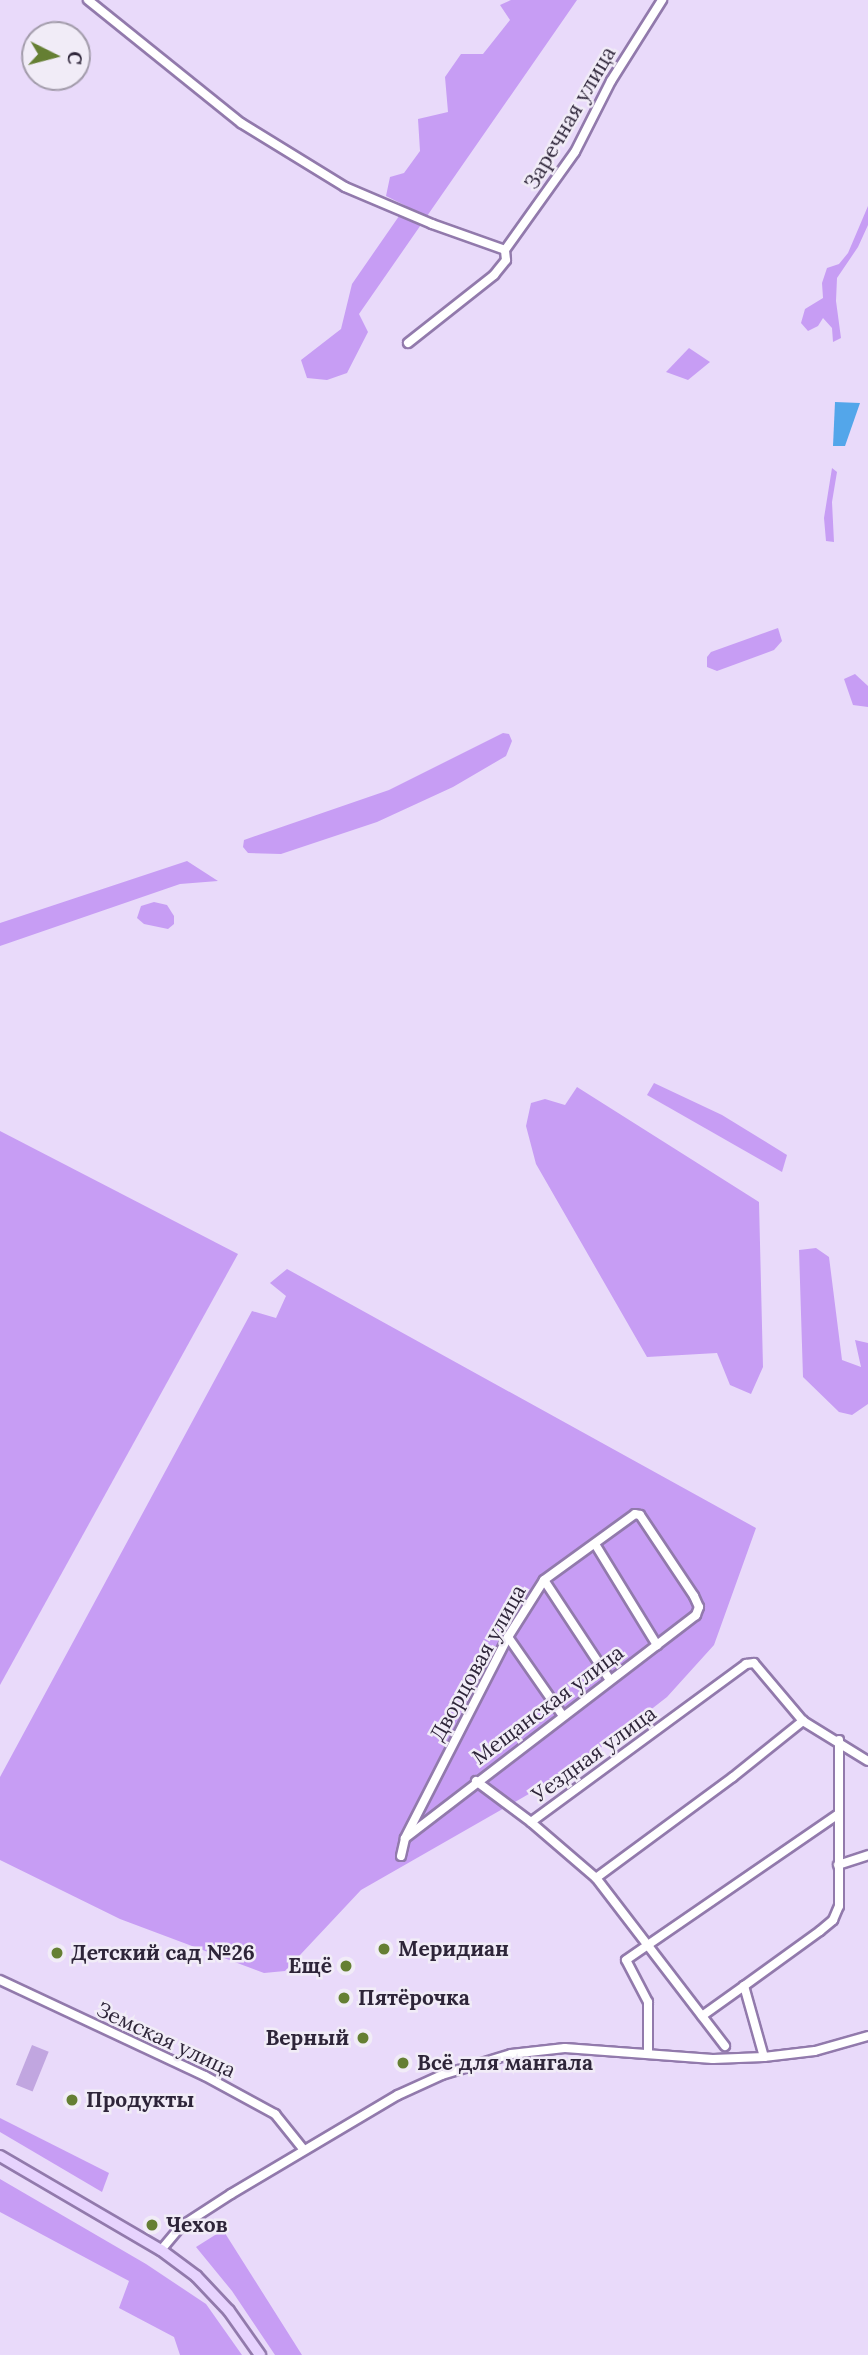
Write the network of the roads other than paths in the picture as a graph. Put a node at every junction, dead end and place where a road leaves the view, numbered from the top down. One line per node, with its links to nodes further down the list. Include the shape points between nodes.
1 (88, 0): 3 (street, via 241,123 345,187)
2 (662, 0): 3 (street, Заречная улица, via 611,81 575,152)
3 (505, 250): 4 (street, Заречная улица, via 506,260 494,275)
4 (408, 343)
5 (595, 1544): 6 (street, Дворцовая улица); 7 (street, Дворцовая улица, via 627,1519 640,1515); 9 (street)
6 (544, 1580): 8 (street, Дворцовая улица); 10 (street)
7 (694, 1596): 9 (street, Мещанская улица, via 699,1607 696,1615)
8 (508, 1637): 11 (street); 18 (street, Дворцовая улица)
9 (657, 1645): 10 (street, Мещанская улица)
10 (610, 1680): 11 (street, Мещанская улица)
11 (563, 1716): 15 (street, Мещанская улица)
12 (803, 1721): 13 (street); 17 (street, Уездная улица, via 754,1663 746,1664); 22 (street)
13 (839, 1740): 14 (street); 16 (street)
14 (868, 1761)
15 (476, 1781): 17 (street); 18 (street, Мещанская улица)
16 (838, 1815): 21 (street); 23 (street)
17 (531, 1822): 22 (street, Уездная улица)
18 (405, 1838): 20 (street, Дворцовая улица)
19 (868, 1855): 21 (street)
20 (401, 1856)
21 (838, 1865): 25 (street, via 839,1906 833,1920)
22 (596, 1878): 23 (street, Уездная улица)
23 (648, 1945): 26 (street, Уездная улица); 29 (street, via 626,1960 648,2002)
24 (0, 1980): 31 (street, Земская улица, via 275,2113)
25 (744, 1986): 26 (street); 30 (street)
26 (702, 2016): 28 (street, Уездная улица)
27 (868, 2036): 30 (street, via 816,2051)
28 (725, 2046)
29 (648, 2054): 30 (street); 31 (street, via 565,2048 511,2054 431,2080)
30 (764, 2057)
31 (303, 2149): 33 (street, via 180,2227)
32 (0, 2156): 33 (main road)
33 (161, 2250): 34 (main road, via 196,2276 229,2311)
34 (260, 2355)

